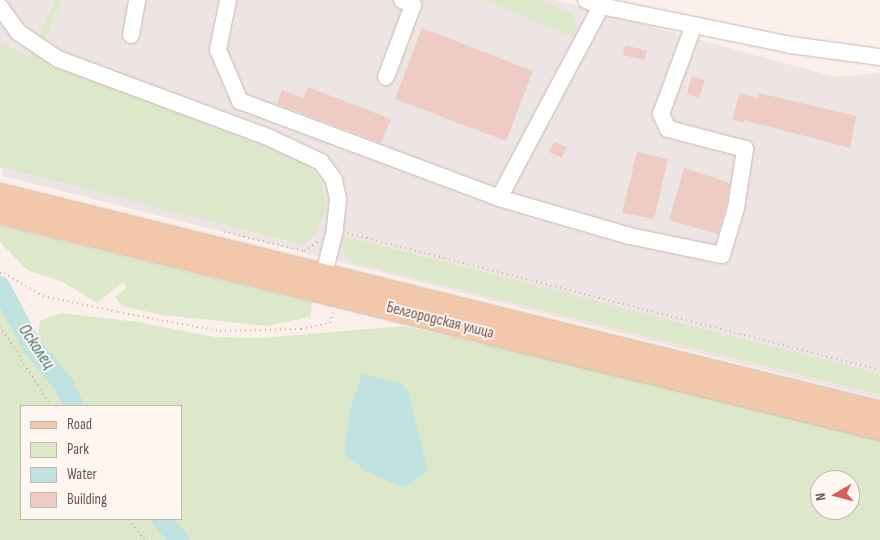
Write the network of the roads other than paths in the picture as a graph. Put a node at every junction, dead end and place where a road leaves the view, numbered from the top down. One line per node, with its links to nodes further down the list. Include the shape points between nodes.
1 (137, 0): 7 (lane)
2 (228, 0): 11 (lane, via 218,50 240,101)
3 (402, 0): 9 (lane, via 413,5)
4 (594, 3): 6 (lane); 11 (lane)
5 (0, 7): 14 (lane, via 18,32 58,59 270,138 321,162 334,180 338,198)
6 (694, 25): 8 (lane, via 791,45); 11 (lane, via 661,114 668,129 745,149 736,208 722,255 630,236)
7 (131, 35)
8 (880, 57)
9 (386, 77)
10 (0, 194): 13 (main road)
11 (499, 198)
12 (0, 212): 13 (main road, Белгородская улица)
13 (35, 212): 14 (main road, Белгородская улица)
14 (327, 287): 15 (main road, Белгородская улица); 16 (main road, Белгородская улица)
15 (880, 412)
16 (880, 429)

